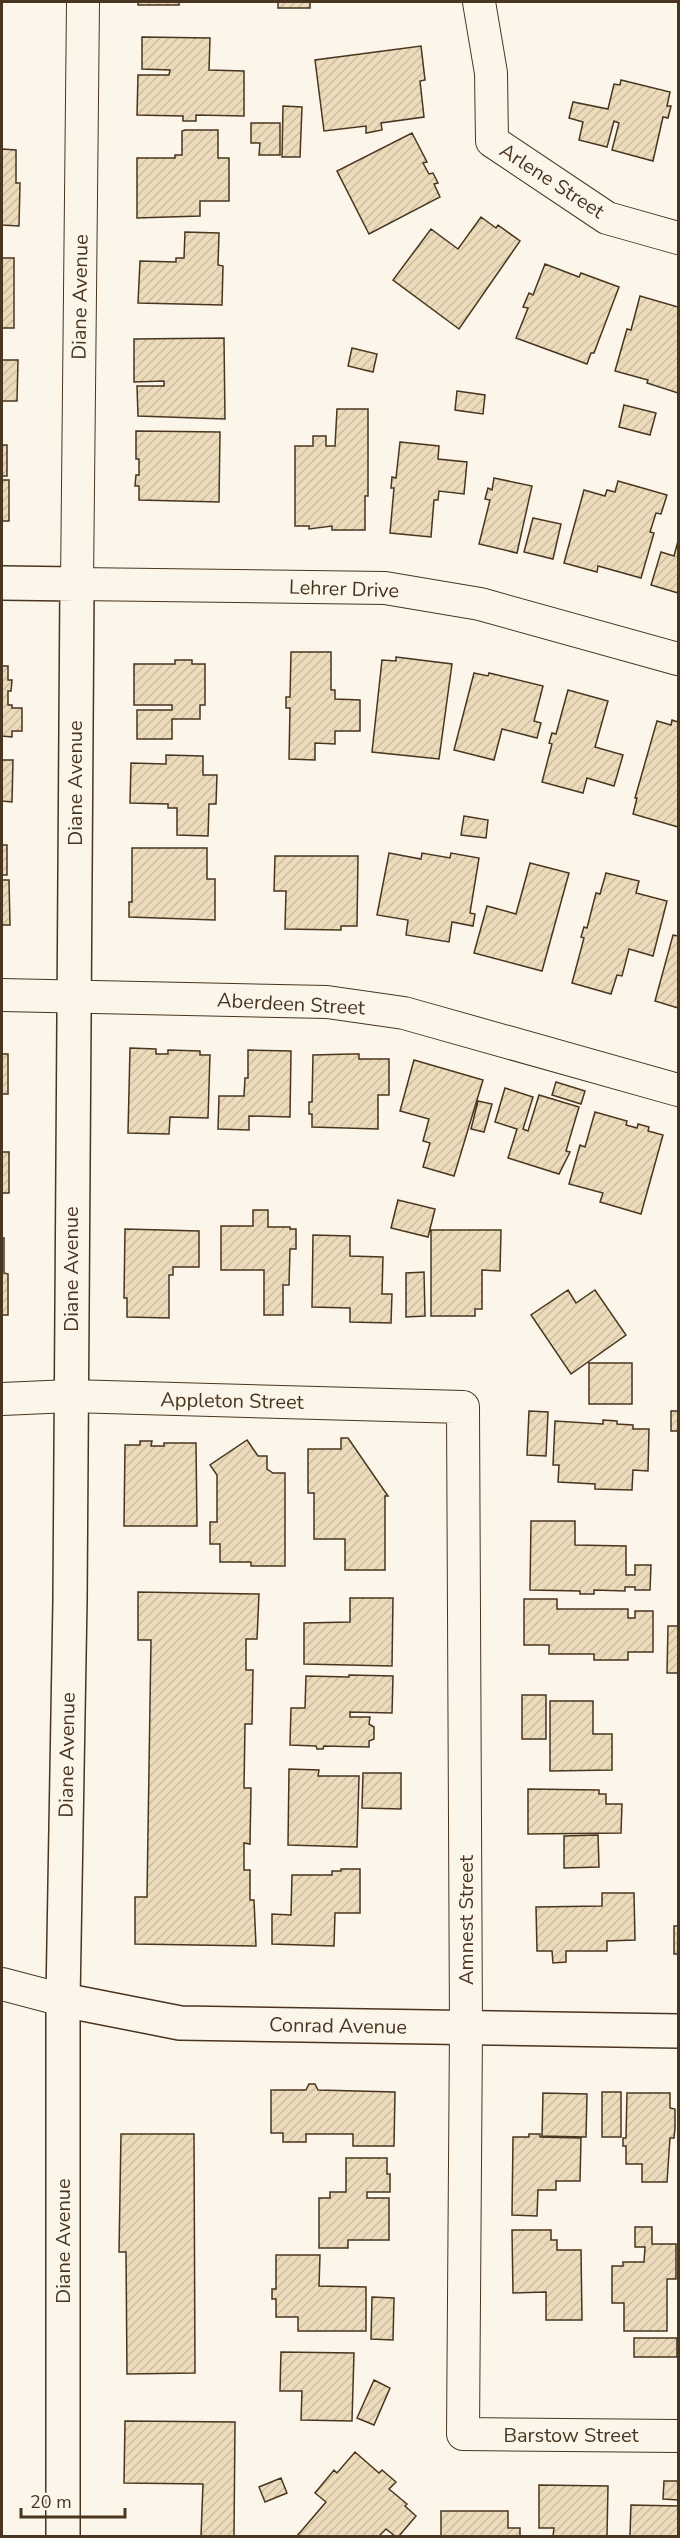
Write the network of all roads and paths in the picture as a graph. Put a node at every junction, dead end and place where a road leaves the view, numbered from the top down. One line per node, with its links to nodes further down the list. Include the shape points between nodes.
1 (83, 2): 5 (street, Diane Avenue)
2 (479, 2): 3 (street, Arlene Street, via 490,73 492,141 607,218)
3 (678, 238)
4 (2, 583): 5 (street, Lehrer Drive)
5 (76, 584): 6 (street, Lehrer Drive, via 385,588 480,604); 8 (street, Diane Avenue)
6 (678, 659)
7 (2, 995): 8 (street, Aberdeen Street)
8 (74, 995): 9 (street, Aberdeen Street, via 327,1002 404,1013); 10 (street, Diane Avenue)
9 (678, 1090)
10 (70, 1396): 11 (street, Appleton Street); 12 (street, Appleton Street); 14 (street, Diane Avenue)
11 (2, 1399)
12 (463, 1407): 15 (street, Amnest Street)
13 (2, 1984): 14 (street, Conrad Avenue)
14 (63, 2000): 15 (street, Conrad Avenue, via 180,2023); 19 (street, Diane Avenue)
15 (466, 2029): 16 (street, Conrad Avenue); 17 (street, Amnest Street)
16 (678, 2031)
17 (463, 2434): 18 (street, Barstow Street)
18 (678, 2436)
19 (63, 2536)

